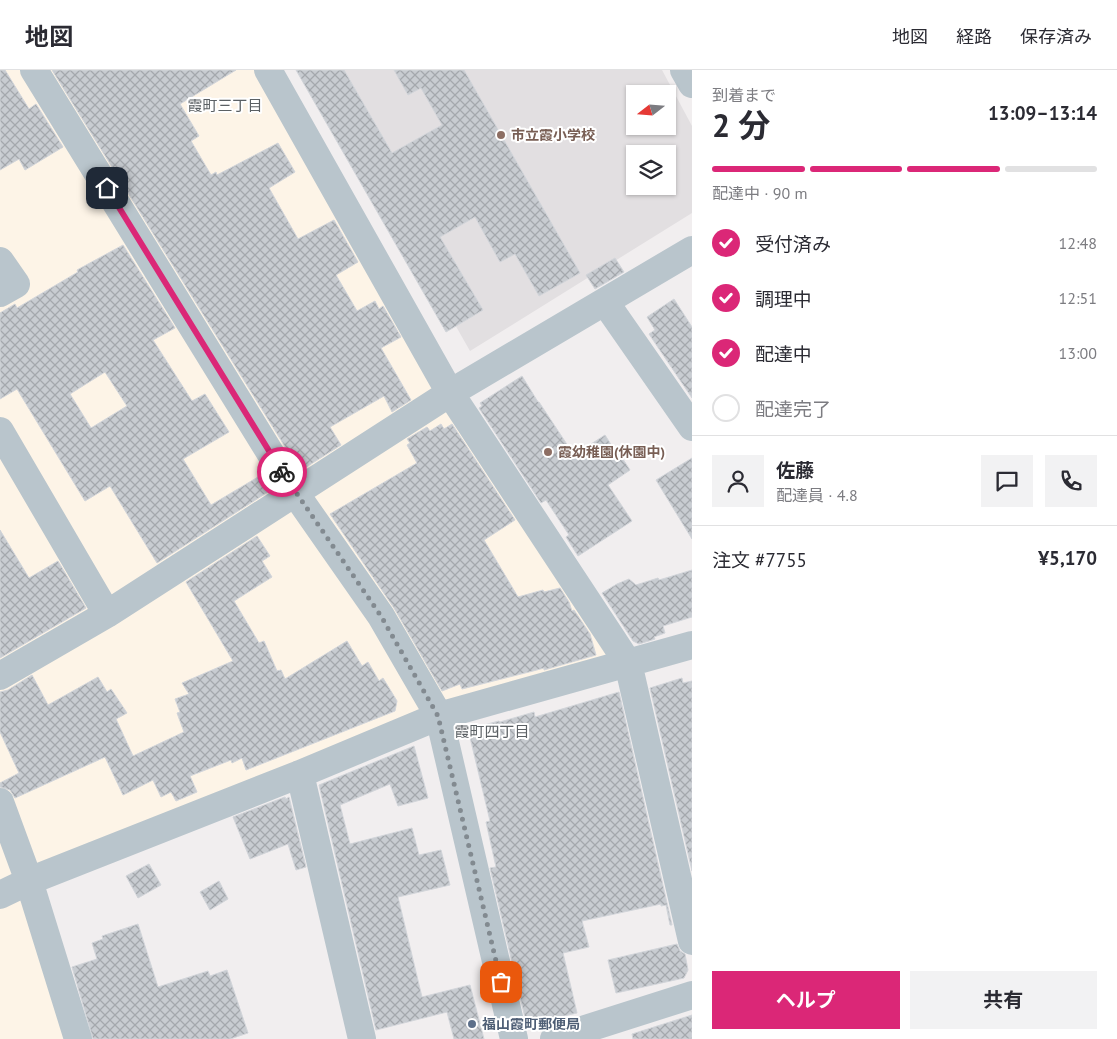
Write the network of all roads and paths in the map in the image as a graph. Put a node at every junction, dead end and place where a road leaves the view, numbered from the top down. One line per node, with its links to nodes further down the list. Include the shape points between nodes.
1 (34, 70): 12 (street)
2 (268, 70): 9 (street)
3 (684, 70): 4 (street)
4 (692, 84)
5 (692, 250): 8 (street)
6 (0, 261): 7 (street, via 16,284)
7 (0, 293)
8 (605, 302): 9 (street); 10 (street)
9 (450, 393): 12 (street); 15 (street)
10 (692, 427)
11 (0, 431): 13 (street)
12 (295, 493): 13 (street); 17 (street, via 381,616)
13 (107, 614): 16 (street)
14 (692, 645): 15 (street)
15 (628, 663): 17 (street); 22 (street)
16 (0, 676)
17 (438, 716): 18 (street); 26 (street)
18 (300, 774): 20 (street); 25 (street)
19 (0, 802): 20 (street)
20 (29, 881): 21 (street); 24 (street)
21 (0, 895)
22 (692, 941)
23 (692, 995): 27 (street)
24 (78, 1039)
25 (362, 1039)
26 (514, 1039)
27 (554, 1039)

